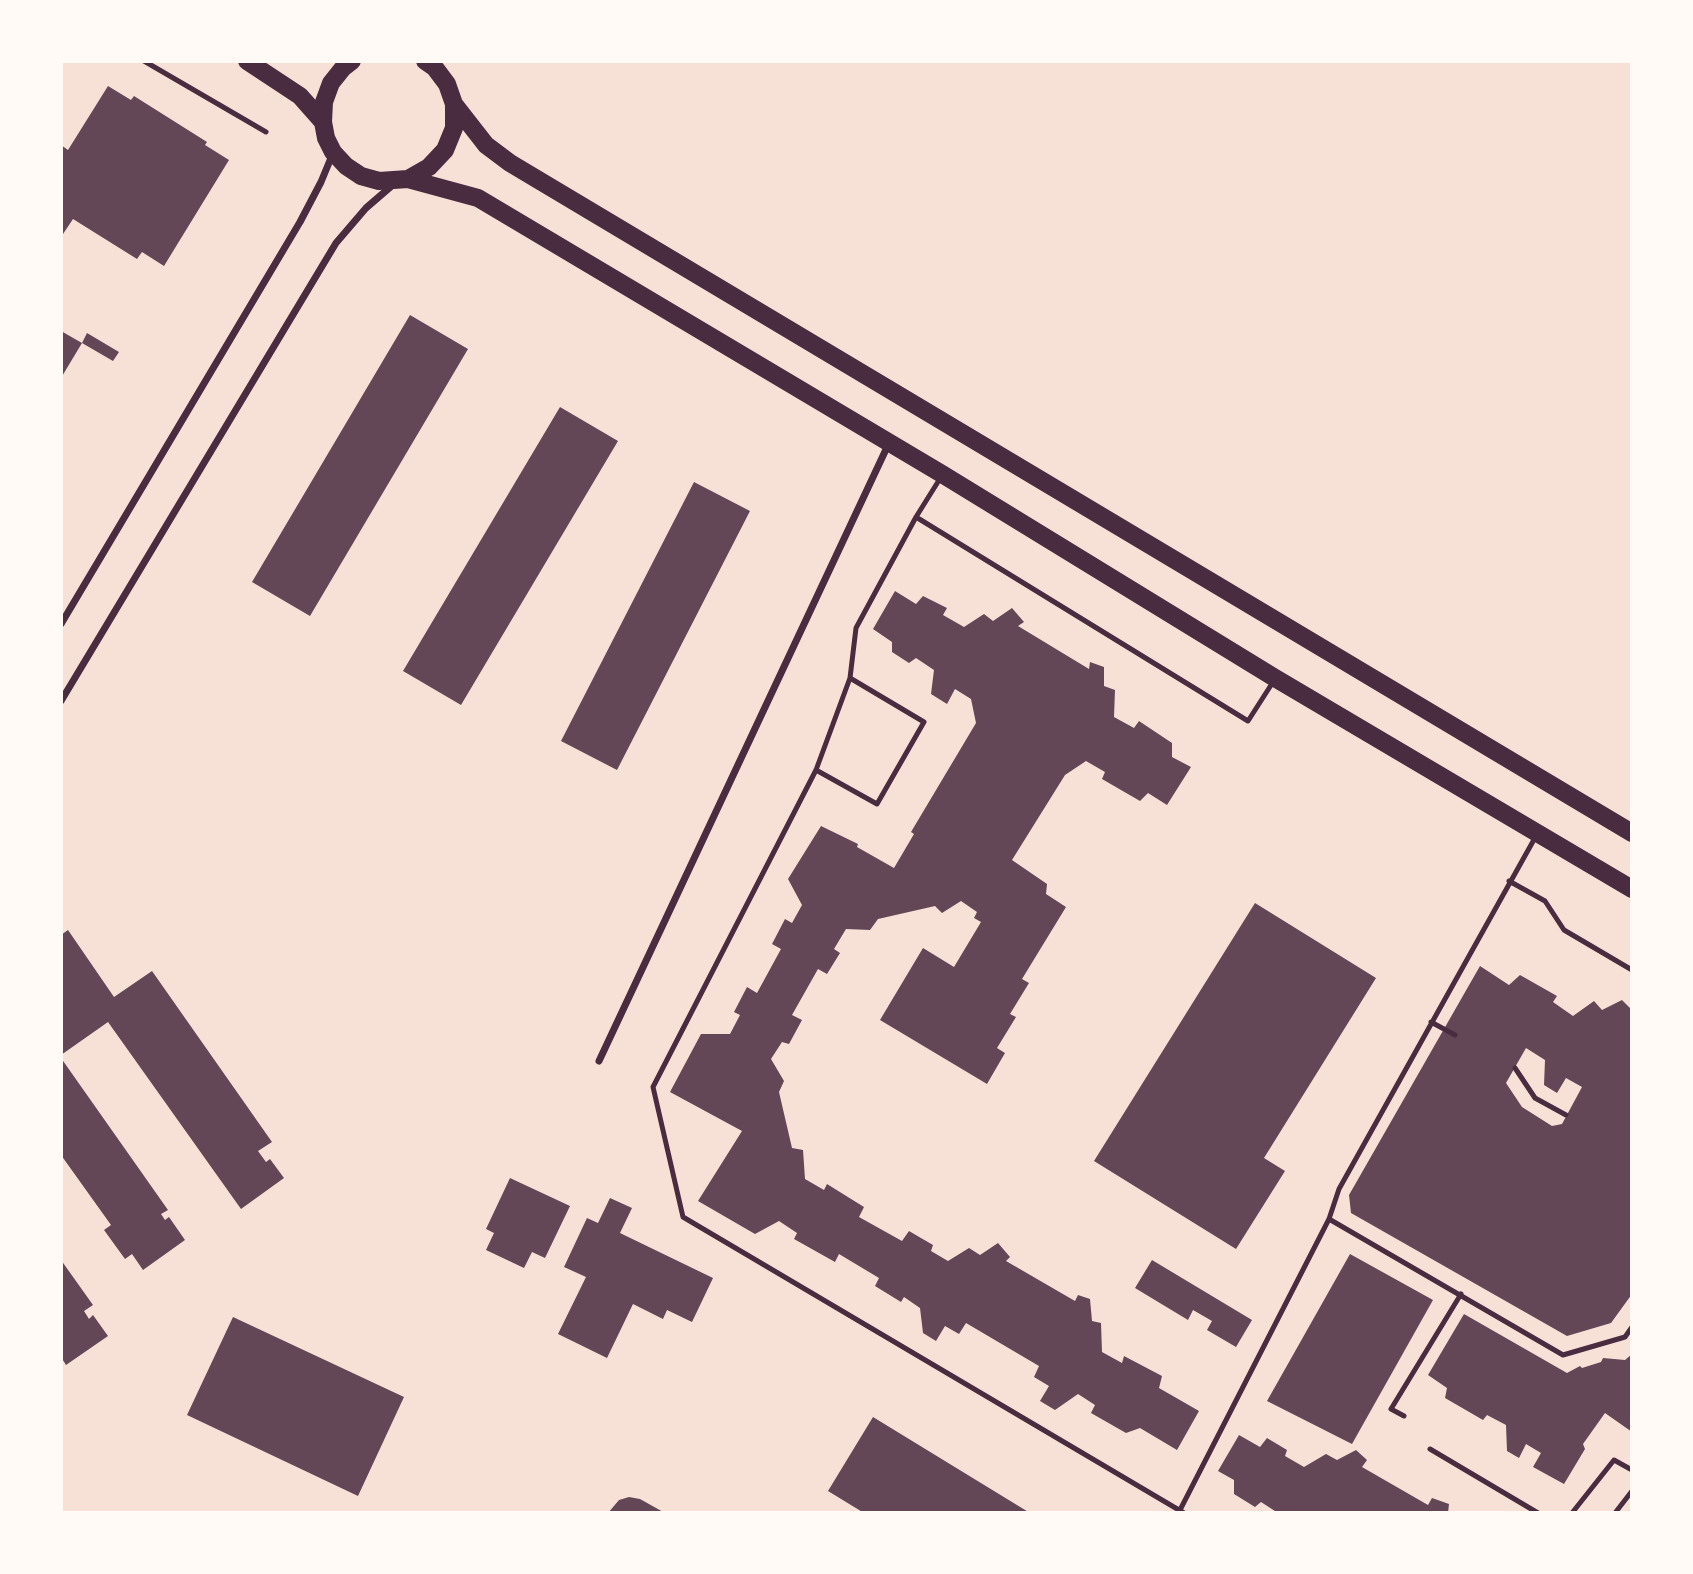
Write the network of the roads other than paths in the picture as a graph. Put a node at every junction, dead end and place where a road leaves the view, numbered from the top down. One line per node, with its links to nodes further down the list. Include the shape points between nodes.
1 (144, 61): 7 (lane)
2 (247, 61): 6 (main road, via 300,96)
3 (352, 61): 6 (main road, via 331,83)
4 (425, 61): 5 (main road, via 447,84)
5 (454, 104): 9 (main road, via 454,128 445,150 429,167); 19 (main road, via 486,145 517,168)
6 (323, 122): 8 (main road)
7 (266, 132)
8 (333, 152): 9 (main road, via 361,176); 13 (street, via 300,222)
9 (403, 180): 10 (main road, via 478,198); 16 (street, via 366,208 335,243)
10 (889, 443): 11 (main road); 25 (street)
11 (942, 474): 12 (lane); 15 (main road)
12 (916, 517): 14 (lane, via 856,628); 15 (lane, via 1248,721)
13 (61, 624)
14 (850, 678): 17 (lane); 17 (lane, via 924,722 877,804)
15 (1275, 678): 18 (main road)
16 (61, 701)
17 (816, 770): 35 (lane, via 653,1087 682,1217)
18 (1538, 833): 20 (lane); 21 (main road)
19 (1632, 833)
20 (1509, 881): 22 (lane, via 1545,901 1564,930); 23 (lane)
21 (1632, 889)
22 (1632, 970)
23 (1431, 1022): 24 (lane); 28 (lane, via 1339,1189)
24 (1455, 1035)
25 (599, 1061)
26 (1515, 1068): 27 (lane, via 1535,1098)
27 (1566, 1115)
28 (1329, 1219): 29 (lane); 35 (lane)
29 (1461, 1294): 30 (lane, via 1563,1354 1625,1337); 31 (lane, via 1391,1409)
30 (1632, 1327)
31 (1404, 1416)
32 (1430, 1449): 36 (lane)
33 (1632, 1470): 37 (lane, via 1614,1460)
34 (1632, 1490): 38 (lane)
35 (1182, 1511)
36 (1538, 1513)
37 (1572, 1513)
38 (1615, 1513)

